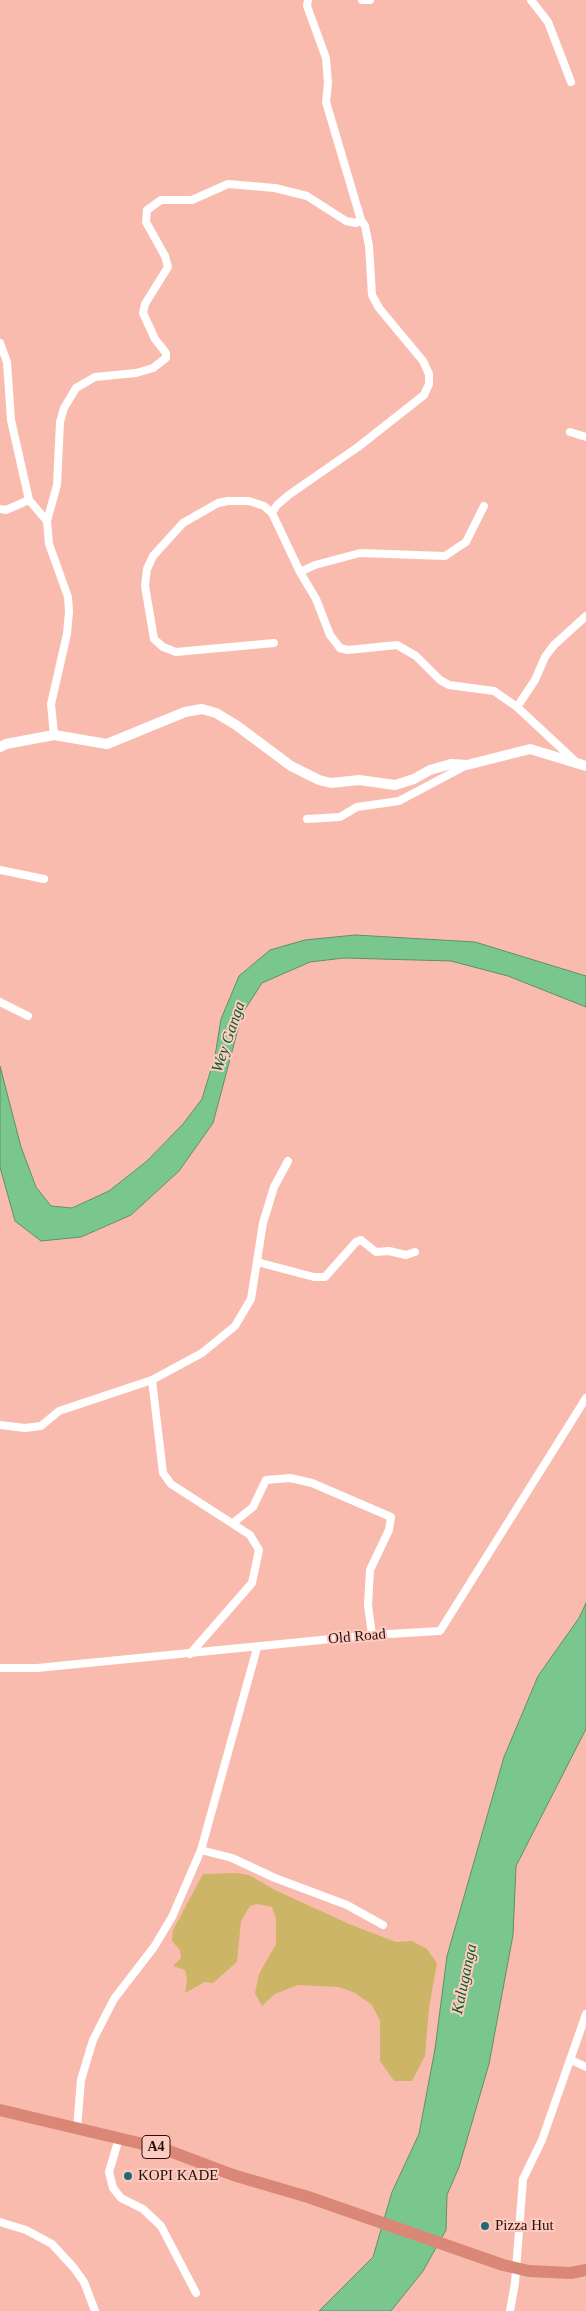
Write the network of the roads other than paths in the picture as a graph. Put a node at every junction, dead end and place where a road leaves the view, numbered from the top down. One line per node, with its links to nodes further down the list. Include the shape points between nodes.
1 (308, 0): 6 (street, via 326,58 326,102)
2 (362, 0): 3 (street)
3 (370, 0)
4 (531, 0): 5 (street, via 548,22)
5 (571, 82)
6 (361, 220): 13 (street, via 369,246 372,295 423,361 429,374 429,384 424,395 358,447 290,494); 14 (street, via 356,223 346,221 307,196 275,188 228,184 192,200 161,200 147,210 146,222 168,267 145,304 143,314 166,358 153,368 95,377 76,388 60,422 56,485)
7 (0, 343): 10 (street, via 7,362 11,420)
8 (570, 432): 9 (street)
9 (586, 437)
10 (29, 500): 12 (street, via 6,510); 14 (street)
11 (484, 506): 15 (street, via 466,542 445,556 360,553)
12 (0, 509)
13 (272, 513): 15 (street); 17 (street, via 250,501 228,501 218,503 183,523 153,556 145,586 154,639 163,647 176,652 204,651)
14 (47, 521): 19 (street, via 49,544 68,597 69,612 51,704)
15 (300, 572): 18 (street, via 316,599 330,635 340,648 348,650 397,644 449,685 494,691)
16 (586, 616): 18 (street, via 554,645)
17 (274, 643)
18 (517, 707): 21 (street)
19 (54, 735): 20 (street); 22 (street, via 107,744 186,712 202,709 236,725 291,766 331,783 359,780 395,785 451,764)
20 (0, 747)
21 (581, 764): 22 (street, via 530,749)
22 (467, 765): 23 (street, via 399,801 356,807 340,816)
23 (307, 819)
24 (0, 870): 25 (street)
25 (44, 879)
26 (0, 1002): 27 (street)
27 (28, 1016)
28 (288, 1161): 30 (street, via 274,1186 263,1223)
29 (415, 1252): 30 (street, via 406,1255 376,1252 361,1240 325,1276 314,1277)
30 (257, 1262): 31 (street, via 251,1298 235,1326 202,1353)
31 (152, 1380): 33 (street, via 59,1410 41,1426); 34 (street, via 163,1474 171,1484)
32 (586, 1398): 35 (street, Old Road, via 440,1631)
33 (0, 1425)
34 (233, 1523): 35 (street, via 253,1508 266,1480 290,1478 312,1483 391,1517 389,1530 370,1570 368,1604); 37 (street, via 250,1535 259,1550 252,1583)
35 (372, 1635): 36 (street, Old Road)
36 (257, 1648): 37 (street, Old Road); 39 (street)
37 (190, 1654): 38 (street, Old Road, via 37,1668)
38 (0, 1668)
39 (201, 1850): 40 (street, via 232,1858 347,1905); 45 (street, via 172,1917 154,1947 114,1999 93,2040 81,2080)
40 (384, 1925)
41 (586, 2014): 42 (street)
42 (571, 2060): 43 (street); 51 (street, via 542,2140 523,2179)
43 (586, 2067)
44 (0, 2110): 45 (highway, A4)
45 (77, 2128): 46 (highway, A4)
46 (119, 2138): 48 (highway, A4, via 164,2149 503,2265 529,2271 571,2273); 49 (street, via 109,2172 113,2188 121,2198 144,2209 161,2226)
47 (0, 2222): 50 (street, via 26,2230 52,2244 84,2282)
48 (586, 2270)
49 (196, 2293)
50 (96, 2311)
51 (510, 2311)

